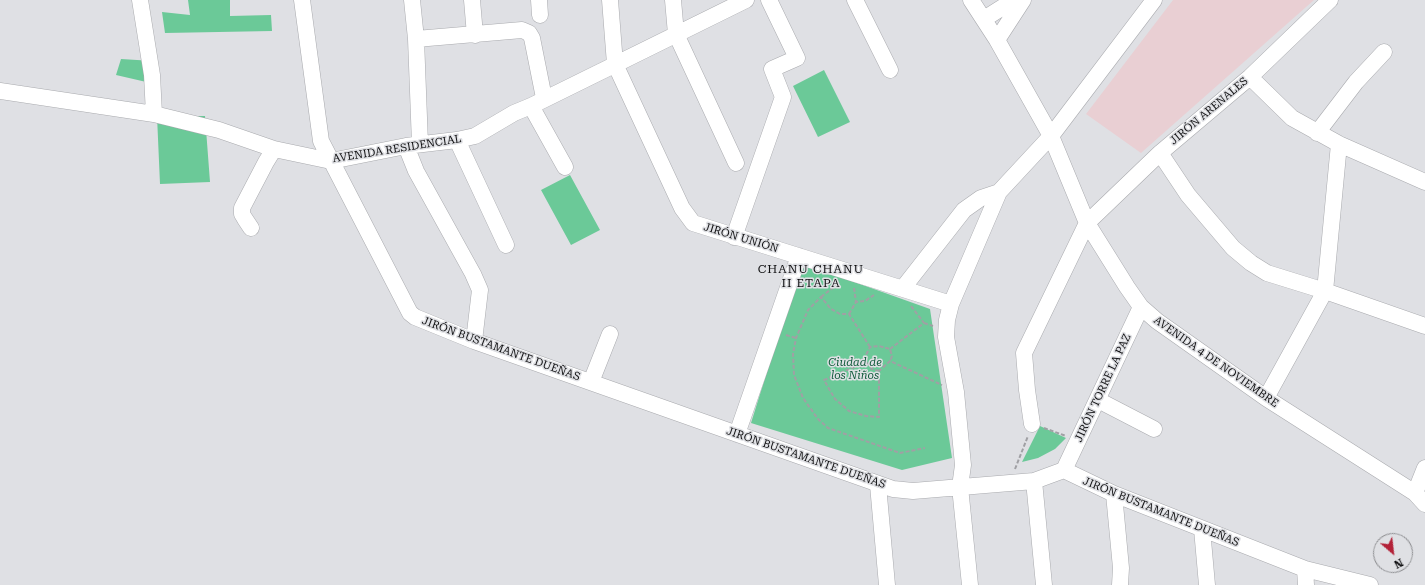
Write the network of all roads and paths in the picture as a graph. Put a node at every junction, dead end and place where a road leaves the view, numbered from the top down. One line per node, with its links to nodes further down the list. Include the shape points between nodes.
1 (140, 0): 26 (street, via 152,75)
2 (302, 0): 34 (street, JIRÓN BUSTAMANTE DUEÑAS, via 321,141)
3 (412, 0): 18 (street)
4 (472, 0): 17 (street)
5 (610, 0): 21 (street, JIRÓN UNIÓN)
6 (673, 0): 16 (street)
7 (745, 0): 16 (street, AVENIDA RESIDENCIAL)
8 (769, 0): 41 (street, via 797,58 772,69 783,97)
9 (855, 0): 22 (street)
10 (971, 0): 15 (street, AVENIDA 4 DE NOVIEMBRE)
11 (1014, 0): 15 (street)
12 (1023, 0): 19 (street)
13 (1154, 0): 28 (street)
14 (1330, 0): 23 (street, JIRÓN ARENALES)
15 (984, 19): 19 (street, AVENIDA 4 DE NOVIEMBRE)
16 (676, 34): 21 (street, AVENIDA RESIDENCIAL); 35 (street)
17 (475, 35): 18 (street); 25 (street, via 522,30 529,33 532,38)
18 (416, 39): 31 (street)
19 (997, 40): 28 (street, AVENIDA 4 DE NOVIEMBRE)
20 (1384, 52): 27 (street, via 1356,82)
21 (615, 64): 25 (street, AVENIDA RESIDENCIAL); 41 (street, JIRÓN UNIÓN, via 686,216 692,223)
22 (890, 70)
23 (1250, 77): 27 (street, via 1292,118); 33 (street, JIRÓN ARENALES)
24 (0, 91): 26 (street, AVENIDA RESIDENCIAL)
25 (538, 102): 29 (street, AVENIDA RESIDENCIAL, via 475,136); 36 (street)
26 (154, 114): 32 (street, AVENIDA RESIDENCIAL, via 219,130)
27 (1317, 133): 30 (street)
28 (1051, 136): 38 (street); 39 (street, AVENIDA 4 DE NOVIEMBRE)
29 (457, 140): 31 (street, AVENIDA RESIDENCIAL); 42 (street)
30 (1339, 144): 37 (street); 46 (street)
31 (413, 145): 34 (street, AVENIDA RESIDENCIAL); 60 (street, via 416,171 480,290)
32 (274, 149): 34 (street, AVENIDA RESIDENCIAL); 40 (street, via 242,208 242,214)
33 (1160, 153): 39 (street, JIRÓN ARENALES); 46 (street, via 1188,195 1233,248 1267,274)
34 (331, 161): 60 (street, JIRÓN BUSTAMANTE DUEÑAS, via 410,313)
35 (736, 163)
36 (565, 167)
37 (1425, 182)
38 (999, 192): 48 (street, via 981,198 964,210); 51 (street)
39 (1087, 223): 52 (street, AVENIDA 4 DE NOVIEMBRE); 70 (street, via 1024,354)
40 (251, 228)
41 (734, 237): 43 (street, JIRÓN UNIÓN)
42 (506, 244)
43 (799, 256): 48 (street, JIRÓN UNIÓN); 72 (street)
44 (840, 283): 49 (path)
45 (853, 283): 50 (path)
46 (1325, 290): 56 (street); 68 (street)
47 (878, 295): 50 (path)
48 (905, 295): 51 (street, JIRÓN UNIÓN); 54 (path)
49 (821, 297): 53 (path, via 831,309 840,314); 59 (path, via 808,310)
50 (856, 302): 53 (path)
51 (951, 304): 67 (street, via 946,338)
52 (1141, 307): 68 (street, AVENIDA 4 DE NOVIEMBRE); 69 (street, JIRÓN TORRE LA PAZ)
53 (849, 314): 61 (path)
54 (924, 323): 55 (path); 62 (path)
55 (932, 326)
56 (1425, 326)
57 (610, 334): 66 (street)
58 (785, 334): 59 (path)
59 (796, 338): 74 (path, via 793,354 794,375 803,398 828,428 900,453)
60 (474, 341): 66 (street, JIRÓN BUSTAMANTE DUEÑAS)
61 (870, 347): 62 (path); 64 (path)
62 (890, 349): 63 (path)
63 (890, 361): 65 (path); 67 (path)
64 (866, 362): 65 (path, via 872,369); 65 (path, via 824,380 836,399 849,411 879,417)
65 (879, 371)
66 (591, 382): 72 (street, JIRÓN BUSTAMANTE DUEÑAS)
67 (956, 392): 80 (street, via 963,465)
68 (1266, 398): 82 (street, AVENIDA 4 DE NOVIEMBRE)
69 (1098, 400): 71 (street); 73 (street, JIRÓN TORRE LA PAZ)
70 (1032, 424): 73 (path); 78 (path)
71 (1154, 429)
72 (737, 434): 79 (street, JIRÓN BUSTAMANTE DUEÑAS)
73 (1079, 440): 76 (street, JIRÓN TORRE LA PAZ)
74 (925, 448)
75 (1425, 468): 82 (street)
76 (1064, 470): 77 (street, JIRÓN BUSTAMANTE DUEÑAS); 81 (street, JIRÓN BUSTAMANTE DUEÑAS)
77 (1034, 481): 78 (street, JIRÓN BUSTAMANTE DUEÑAS); 87 (street)
78 (1009, 483): 80 (street, JIRÓN BUSTAMANTE DUEÑAS)
79 (878, 484): 80 (street, JIRÓN BUSTAMANTE DUEÑAS, via 913,491); 85 (street)
80 (960, 487): 86 (street)
81 (1114, 494): 83 (street, JIRÓN BUSTAMANTE DUEÑAS); 88 (street)
82 (1420, 498)
83 (1202, 529): 84 (street, JIRÓN BUSTAMANTE DUEÑAS); 89 (street)
84 (1305, 569): 90 (street); 91 (street, JIRÓN BUSTAMANTE DUEÑAS)
85 (887, 585)
86 (970, 585)
87 (1044, 585)
88 (1120, 585)
89 (1207, 585)
90 (1306, 585)
91 (1370, 585)

